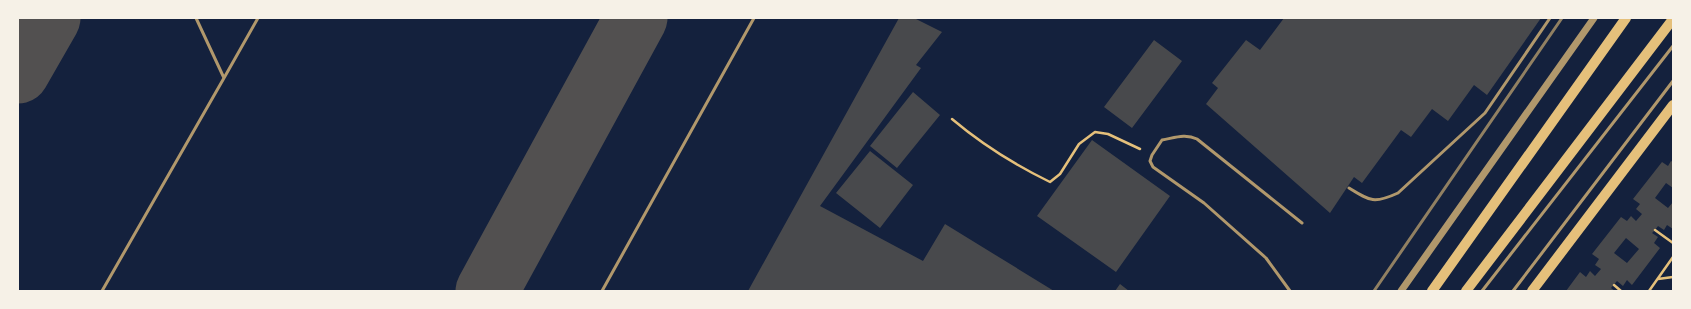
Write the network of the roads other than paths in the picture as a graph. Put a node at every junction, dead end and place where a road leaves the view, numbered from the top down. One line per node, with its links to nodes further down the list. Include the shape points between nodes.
1 (196, 18): 9 (lane)
2 (258, 18): 9 (lane)
3 (754, 18): 15 (lane)
4 (1550, 18): 12 (lane, via 1485,113 1398,194 1383,200 1368,200)
5 (1594, 18): 17 (street)
6 (1626, 18): 18 (main road)
7 (1673, 19): 19 (main road)
8 (1673, 46): 20 (lane)
9 (224, 78): 14 (lane)
10 (1673, 81): 21 (lane)
11 (1673, 105): 22 (main road)
12 (1349, 188)
13 (1302, 223): 16 (lane, via 1197,139 1182,136 1162,140 1152,155 1150,161 1153,167 1204,203 1266,258)
14 (102, 291)
15 (602, 291)
16 (1290, 291)
17 (1401, 291)
18 (1432, 291)
19 (1466, 291)
20 (1482, 291)
21 (1513, 291)
22 (1532, 291)

